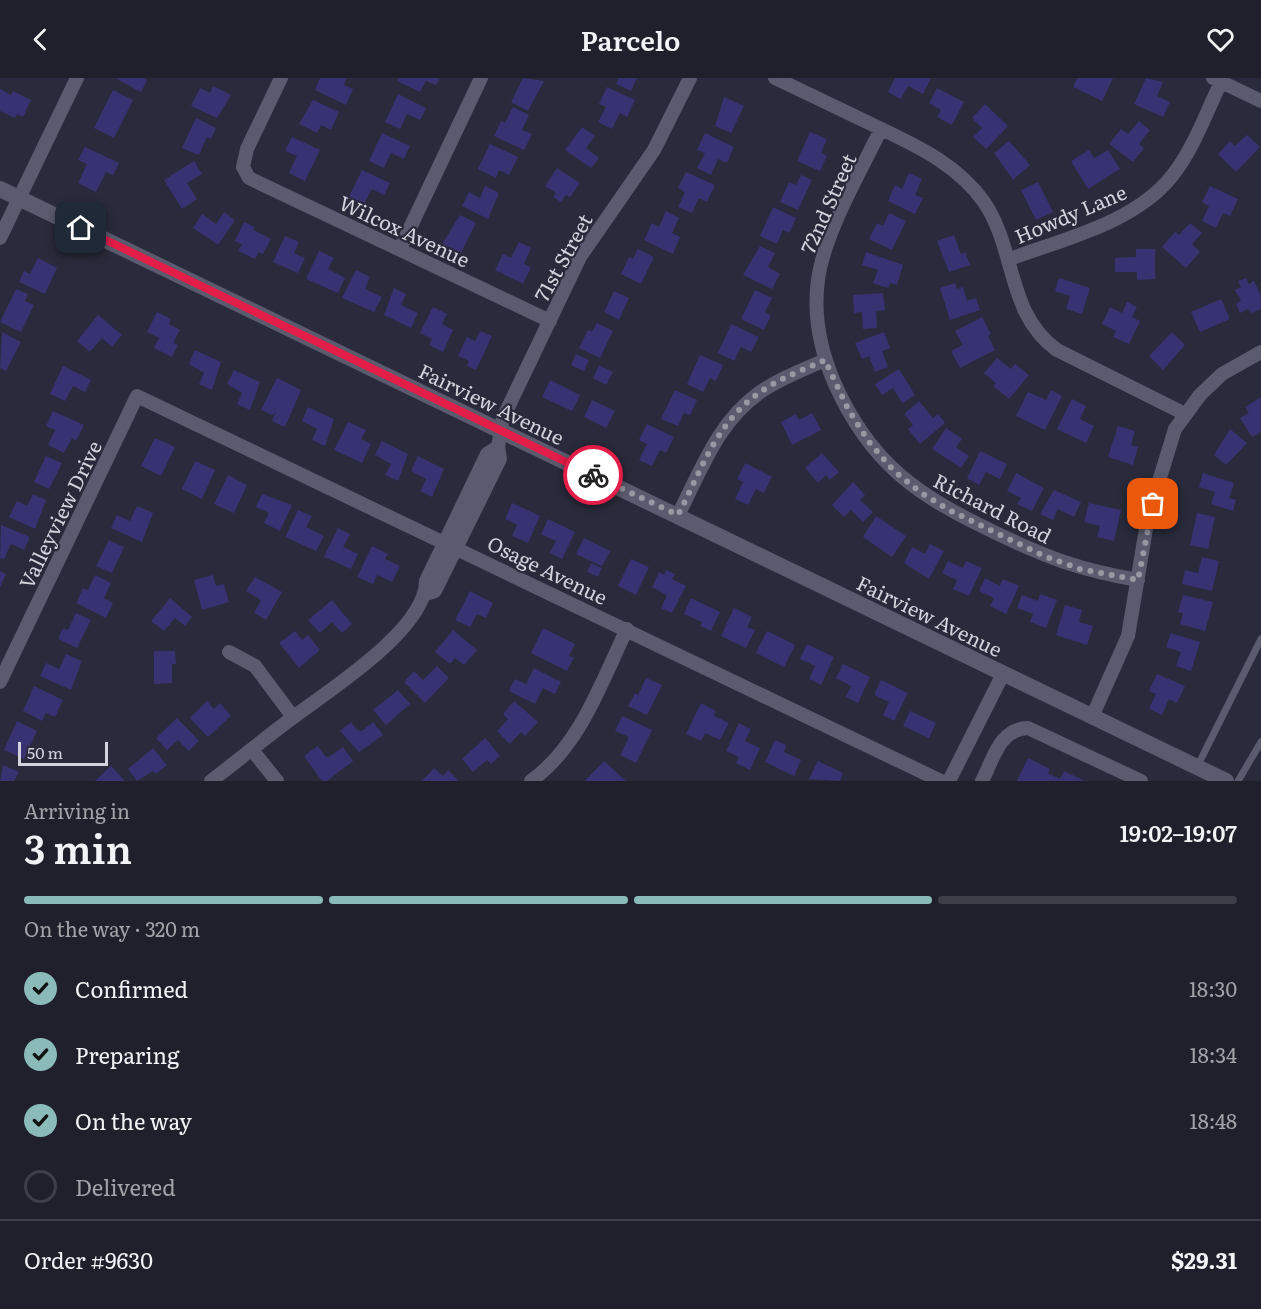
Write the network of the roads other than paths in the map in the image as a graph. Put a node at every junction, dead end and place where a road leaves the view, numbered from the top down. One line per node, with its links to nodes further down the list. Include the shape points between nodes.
1 (77, 78): 10 (street)
2 (281, 78): 12 (street, Wilcox Avenue, via 247,149 244,173)
3 (481, 78): 12 (street)
4 (690, 78): 14 (street, 71st Street, via 654,150 591,237)
5 (775, 78): 8 (street)
6 (1217, 80): 7 (street); 13 (street, Howdy Lane, via 1185,159 1165,185 1146,201 1096,226)
7 (1261, 101)
8 (881, 129): 13 (street, via 936,157 962,176 992,216); 16 (street, 72nd Street, via 830,237 820,269 816,317)
9 (0, 189): 10 (street, Fairview Avenue)
10 (19, 198): 11 (street); 19 (street, Fairview Avenue)
11 (0, 238)
12 (400, 249): 14 (street, Wilcox Avenue)
13 (1010, 259): 18 (street, via 1020,304 1048,343)
14 (550, 321): 19 (street, 71st Street, via 502,418)
15 (1261, 352): 18 (street, via 1222,374)
16 (825, 360): 20 (street, via 759,392 733,416 714,441); 22 (street, Richard Road, via 869,442 894,471 920,492 1054,560 1093,573)
17 (137, 396): 21 (street, Osage Avenue); 27 (street, Valleyview Drive)
18 (1185, 414): 22 (street, via 1167,451 1148,518)
19 (500, 439): 20 (street, Fairview Avenue); 21 (street, via 487,454)
20 (678, 515): 26 (street, Fairview Avenue)
21 (451, 545): 23 (street, Osage Avenue); 28 (street, via 426,581 426,594 382,650)
22 (1138, 580): 29 (street, via 1128,636)
23 (627, 629): 35 (street, via 574,736); 36 (street, Osage Avenue)
24 (1261, 639): 32 (lane)
25 (228, 652): 28 (street, via 255,666)
26 (1003, 674): 29 (street, Fairview Avenue); 37 (street)
27 (0, 682)
28 (293, 717): 31 (street)
29 (1092, 717): 32 (street, Fairview Avenue)
30 (1261, 742): 41 (lane)
31 (252, 750): 33 (street); 34 (street)
32 (1197, 767): 40 (street, Fairview Avenue)
33 (211, 781)
34 (277, 781)
35 (531, 781)
36 (941, 781)
37 (949, 781)
38 (982, 781): 39 (street, via 1005,735 1016,728 1034,730)
39 (1141, 781)
40 (1226, 781)
41 (1238, 781)

